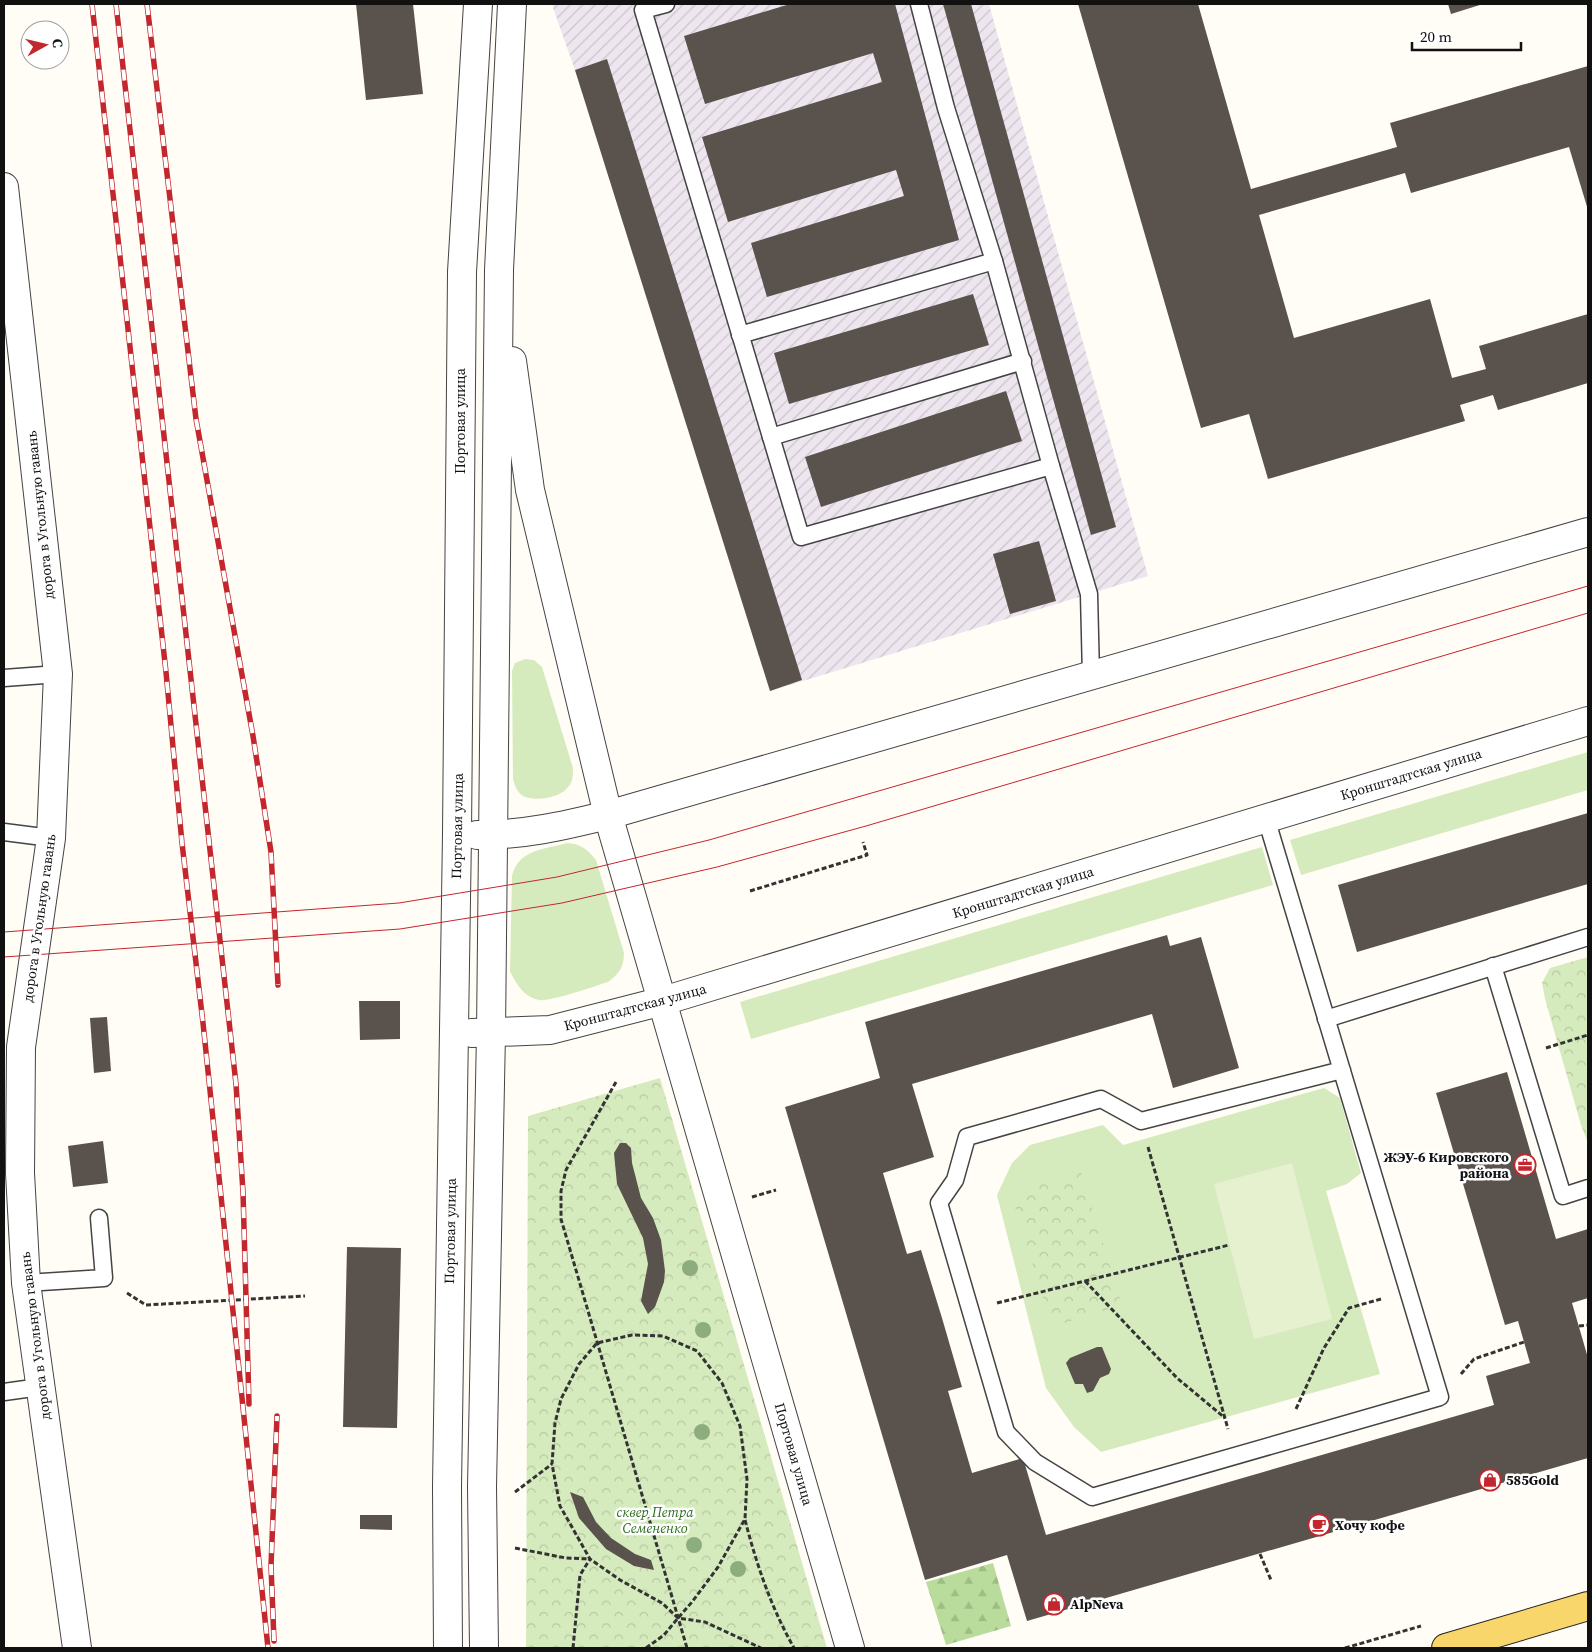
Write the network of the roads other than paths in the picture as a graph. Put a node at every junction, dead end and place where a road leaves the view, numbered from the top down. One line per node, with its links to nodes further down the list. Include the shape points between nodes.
1 (478, 4): 21 (street, Портовая улица, via 462,272)
2 (512, 4): 8 (street, Портовая улица)
3 (666, 4): 9 (lane, via 643,10)
4 (919, 4): 7 (lane, via 946,108)
5 (4, 187): 6 (street, дорога в Угольную гавань)
6 (8, 260): 14 (street, дорога в Угольную гавань)
7 (994, 261): 9 (lane); 10 (lane)
8 (499, 270): 18 (street, Портовая улица, via 530,490); 22 (street, Портовая улица)
9 (740, 335): 11 (lane)
10 (1023, 361): 11 (lane); 12 (lane)
11 (771, 437): 12 (lane, via 801,537)
12 (1052, 466): 15 (lane, via 1088,594)
13 (1588, 532): 15 (street)
14 (58, 674): 16 (lane); 23 (street, дорога в Угольную гавань)
15 (1091, 676): 18 (street)
16 (4, 678)
17 (1588, 721): 19 (street, Кронштадтская улица)
18 (608, 814): 22 (street, via 551,829); 26 (street, Портовая улица)
19 (1266, 818): 26 (street, Кронштадтская улица); 27 (lane)
20 (4, 832): 23 (lane)
21 (457, 834): 22 (street); 28 (street, Портовая улица)
22 (494, 835): 29 (street, Портовая улица)
23 (51, 838): 33 (street, дорога в Угольную гавань, via 21,1047 20,1173)
24 (1588, 937): 25 (lane)
25 (1493, 966): 27 (lane); 31 (lane, via 1563,1196)
26 (663, 1002): 29 (street, Кронштадтская улица, via 550,1030); 40 (street, Портовая улица)
27 (1326, 1019): 30 (lane)
28 (453, 1032): 29 (street, Кронштадтская улица); 38 (street, Портовая улица)
29 (491, 1033): 39 (street, Портовая улица, via 482,1487)
30 (1342, 1070): 30 (lane, via 1141,1121 1101,1099 967,1137 955,1180 939,1202 1006,1432 1035,1462 1092,1497 1440,1397)
31 (1588, 1188)
32 (99, 1218): 33 (lane, via 104,1278)
33 (26, 1283): 34 (street, дорога в Угольную гавань)
34 (40, 1387): 35 (lane); 37 (street, дорога в Угольную гавань)
35 (4, 1392)
36 (1588, 1606): 41 (main road)
37 (78, 1648)
38 (448, 1648)
39 (484, 1648)
40 (850, 1648)
41 (1446, 1648)

